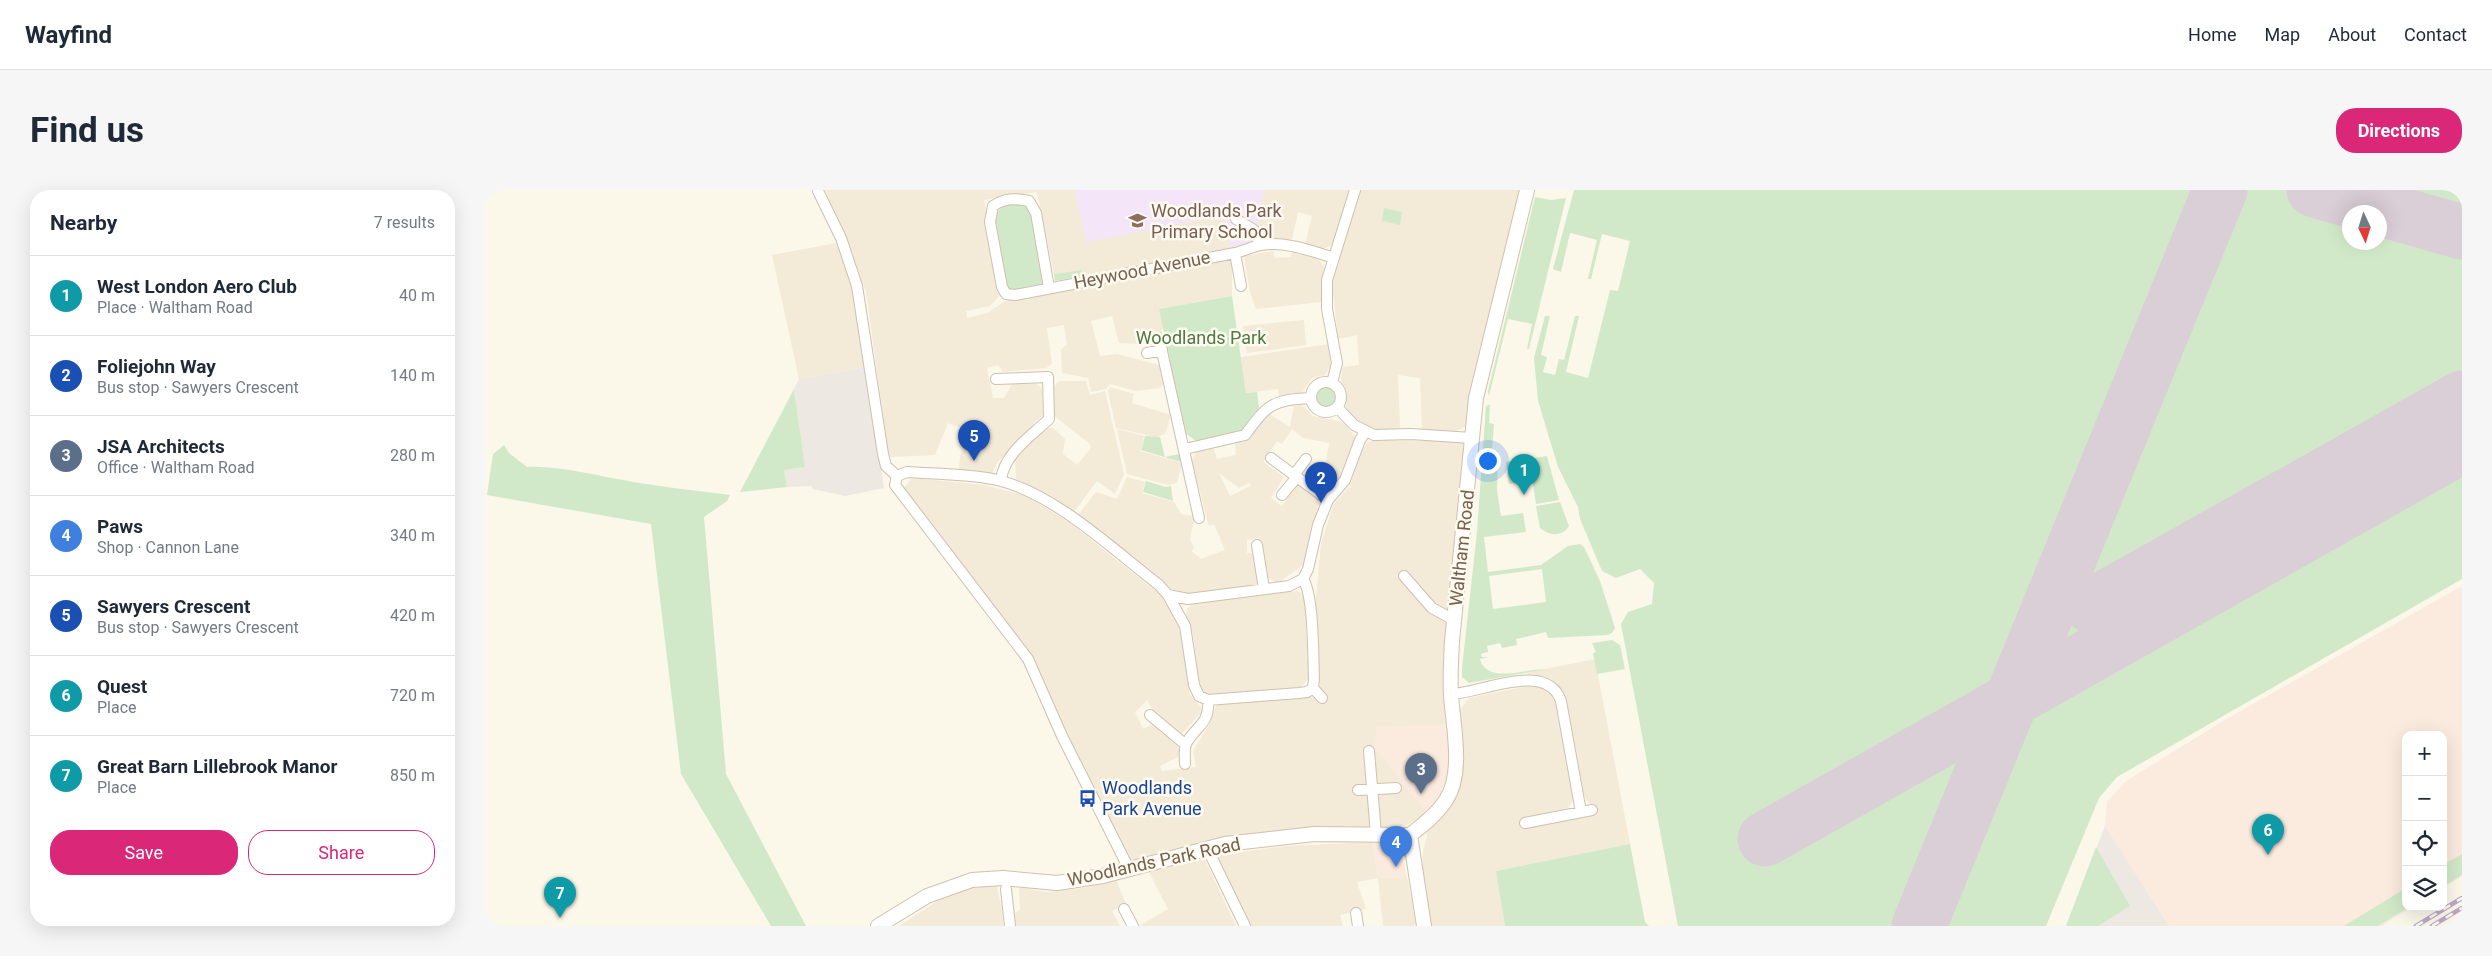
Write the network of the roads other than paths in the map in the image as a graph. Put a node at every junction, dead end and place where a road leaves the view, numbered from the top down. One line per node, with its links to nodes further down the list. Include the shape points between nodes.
1 (1355, 190): 7 (street)
2 (1527, 190): 18 (street, Waltham Road, via 1476,398)
3 (818, 191): 24 (street, via 841,238 857,286 883,454 886,466)
4 (1236, 219): 5 (street, via 1254,230)
5 (1260, 245): 6 (street, Heywood Avenue); 7 (street, Heywood Avenue, via 1297,247)
6 (1235, 253): 8 (street, Heywood Avenue); 9 (street, Heywood Avenue)
7 (1334, 258): 14 (street, via 1325,292 1337,363)
8 (1241, 286)
9 (1049, 288): 9 (street, Heywood Avenue, via 1006,294 990,222 993,206 1003,200 1017,198 1029,201 1036,213)
10 (1159, 338): 11 (street)
11 (1162, 350): 12 (street); 19 (street)
12 (1147, 353)
13 (996, 378): 23 (street, via 1047,377 1049,419 1011,454 1002,467)
14 (1332, 383): 15 (street, via 1317,384); 16 (street, via 1341,394)
15 (1311, 398): 16 (street, via 1318,410 1328,412); 19 (street, via 1274,402 1261,413 1245,435)
16 (1337, 408): 17 (street, via 1354,425)
17 (1366, 431): 18 (street); 26 (street, via 1345,480)
18 (1472, 438): 37 (street, Waltham Road)
19 (1185, 448): 27 (street)
20 (1271, 458): 22 (street)
21 (1307, 459): 22 (street)
22 (1295, 476): 25 (street); 26 (street)
23 (1001, 480): 24 (street, via 907,472); 34 (street, via 1035,493 1072,518)
24 (896, 481): 55 (street, via 1028,659 1062,736)
25 (1282, 495)
26 (1328, 500): 32 (street, via 1318,525 1309,569)
27 (1196, 506): 28 (street); 29 (street)
28 (1185, 509)
29 (1199, 518)
30 (1257, 545): 33 (street)
31 (1404, 576): 37 (street, via 1432,608)
32 (1303, 579): 33 (street, via 1289,586); 38 (street, via 1307,584 1310,606)
33 (1265, 590): 35 (street)
34 (1169, 595): 35 (street); 36 (street)
35 (1188, 599): 36 (street)
36 (1179, 614): 41 (street, via 1185,626 1196,692)
37 (1454, 620): 39 (street, Waltham Road)
38 (1313, 688): 40 (street); 41 (street, via 1299,693)
39 (1451, 694): 50 (street, via 1534,679 1551,686 1561,701); 53 (street, Waltham Road, via 1455,773 1447,800)
40 (1322, 698)
41 (1208, 700): 43 (street, via 1209,711)
42 (1150, 715): 43 (street)
43 (1186, 745): 45 (street)
44 (1369, 751): 48 (street)
45 (1185, 764)
46 (1396, 788): 48 (street)
47 (1358, 790): 48 (street)
48 (1372, 790): 52 (street)
49 (1592, 810): 50 (street)
50 (1581, 812): 51 (street)
51 (1525, 823)
52 (1376, 834): 53 (street, Woodlands Park Road); 54 (street, Woodlands Park Road, via 1314,834)
53 (1410, 835): 64 (street)
54 (1207, 848): 55 (street, Woodlands Park Road); 62 (street)
55 (1129, 869): 59 (street, Woodlands Park Road, via 1057,883 1003,878 972,880 927,896)
56 (1006, 889): 60 (street, via 1013,906)
57 (1124, 909): 61 (street)
58 (1356, 913): 63 (street)
59 (878, 926)
60 (1010, 926)
61 (1133, 926)
62 (1245, 926)
63 (1357, 926)
64 (1424, 926)

